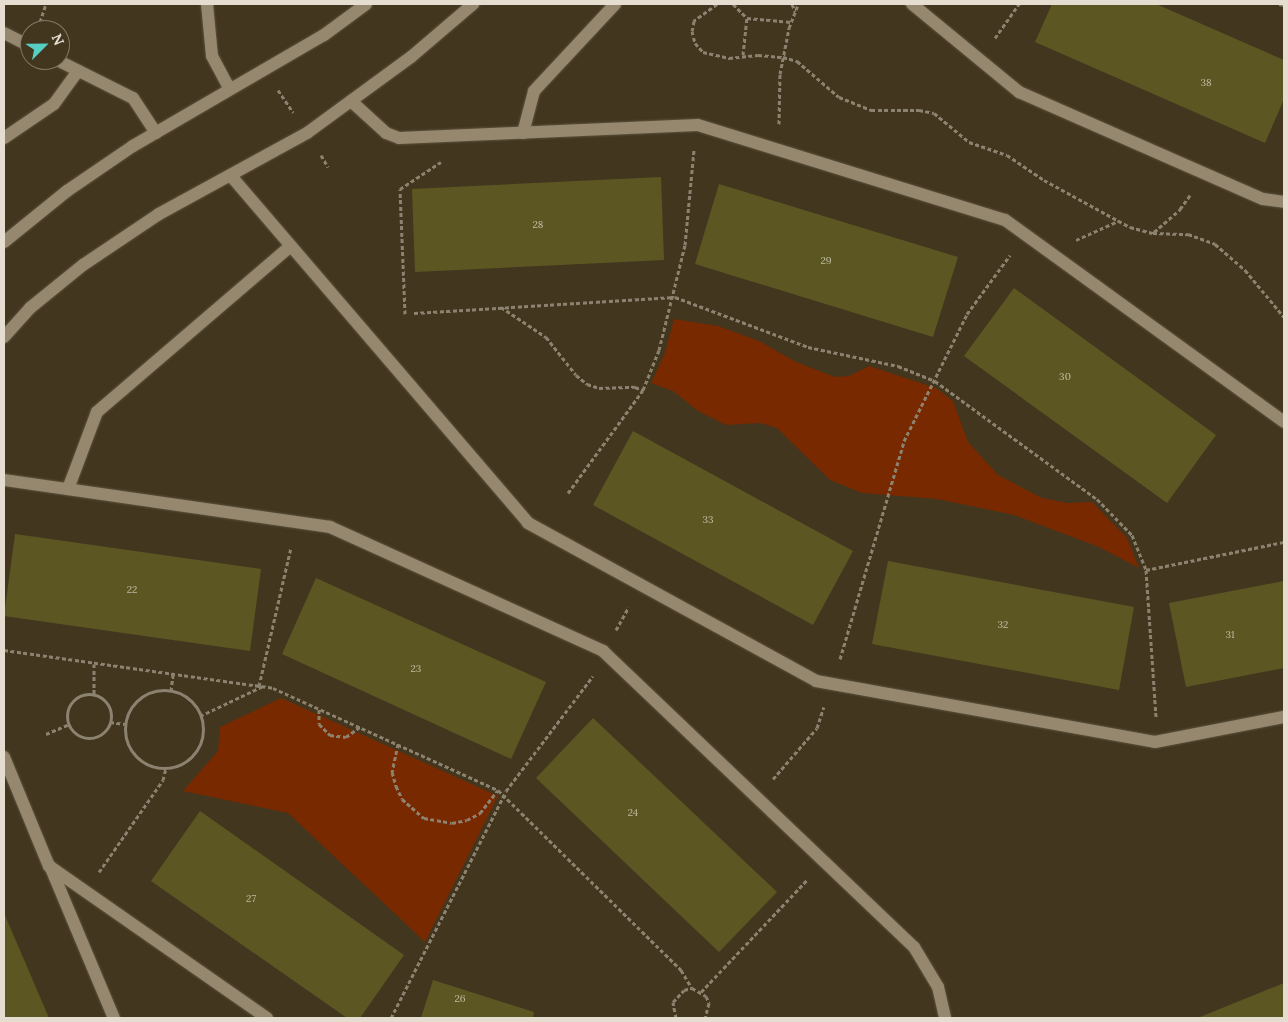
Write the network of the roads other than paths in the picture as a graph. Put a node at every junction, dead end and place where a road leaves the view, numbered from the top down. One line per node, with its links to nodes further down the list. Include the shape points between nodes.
1 (207, 4): 10 (lane, via 212,56)
2 (366, 4): 10 (lane, via 324,35)
3 (473, 4): 11 (lane, via 411,57)
4 (614, 4): 13 (lane, via 534,90)
5 (912, 4): 16 (lane, via 1019,92 1263,200)
6 (4, 33): 7 (lane)
7 (20, 41)
8 (70, 67): 9 (lane)
9 (78, 71): 12 (lane, via 133,98); 14 (lane, via 54,104)
10 (230, 90): 12 (lane)
11 (351, 101): 13 (lane, via 386,133 398,138); 15 (lane, via 307,134)
12 (156, 133): 17 (lane, via 67,191)
13 (523, 133): 20 (lane, via 698,125 1005,220)
14 (4, 138)
15 (232, 176): 18 (lane); 19 (lane, via 159,214 83,264 30,308)
16 (1284, 202)
17 (4, 242)
18 (291, 246): 22 (lane, via 97,412); 23 (lane, via 528,523 816,681 1158,742)
19 (4, 337)
20 (1284, 422)
21 (4, 480): 22 (lane)
22 (68, 489): 28 (lane, via 330,527 605,652 914,947 938,987)
23 (1284, 717)
24 (4, 757): 25 (lane)
25 (49, 866): 26 (lane); 27 (lane)
26 (114, 1018)
27 (267, 1018)
28 (945, 1018)

